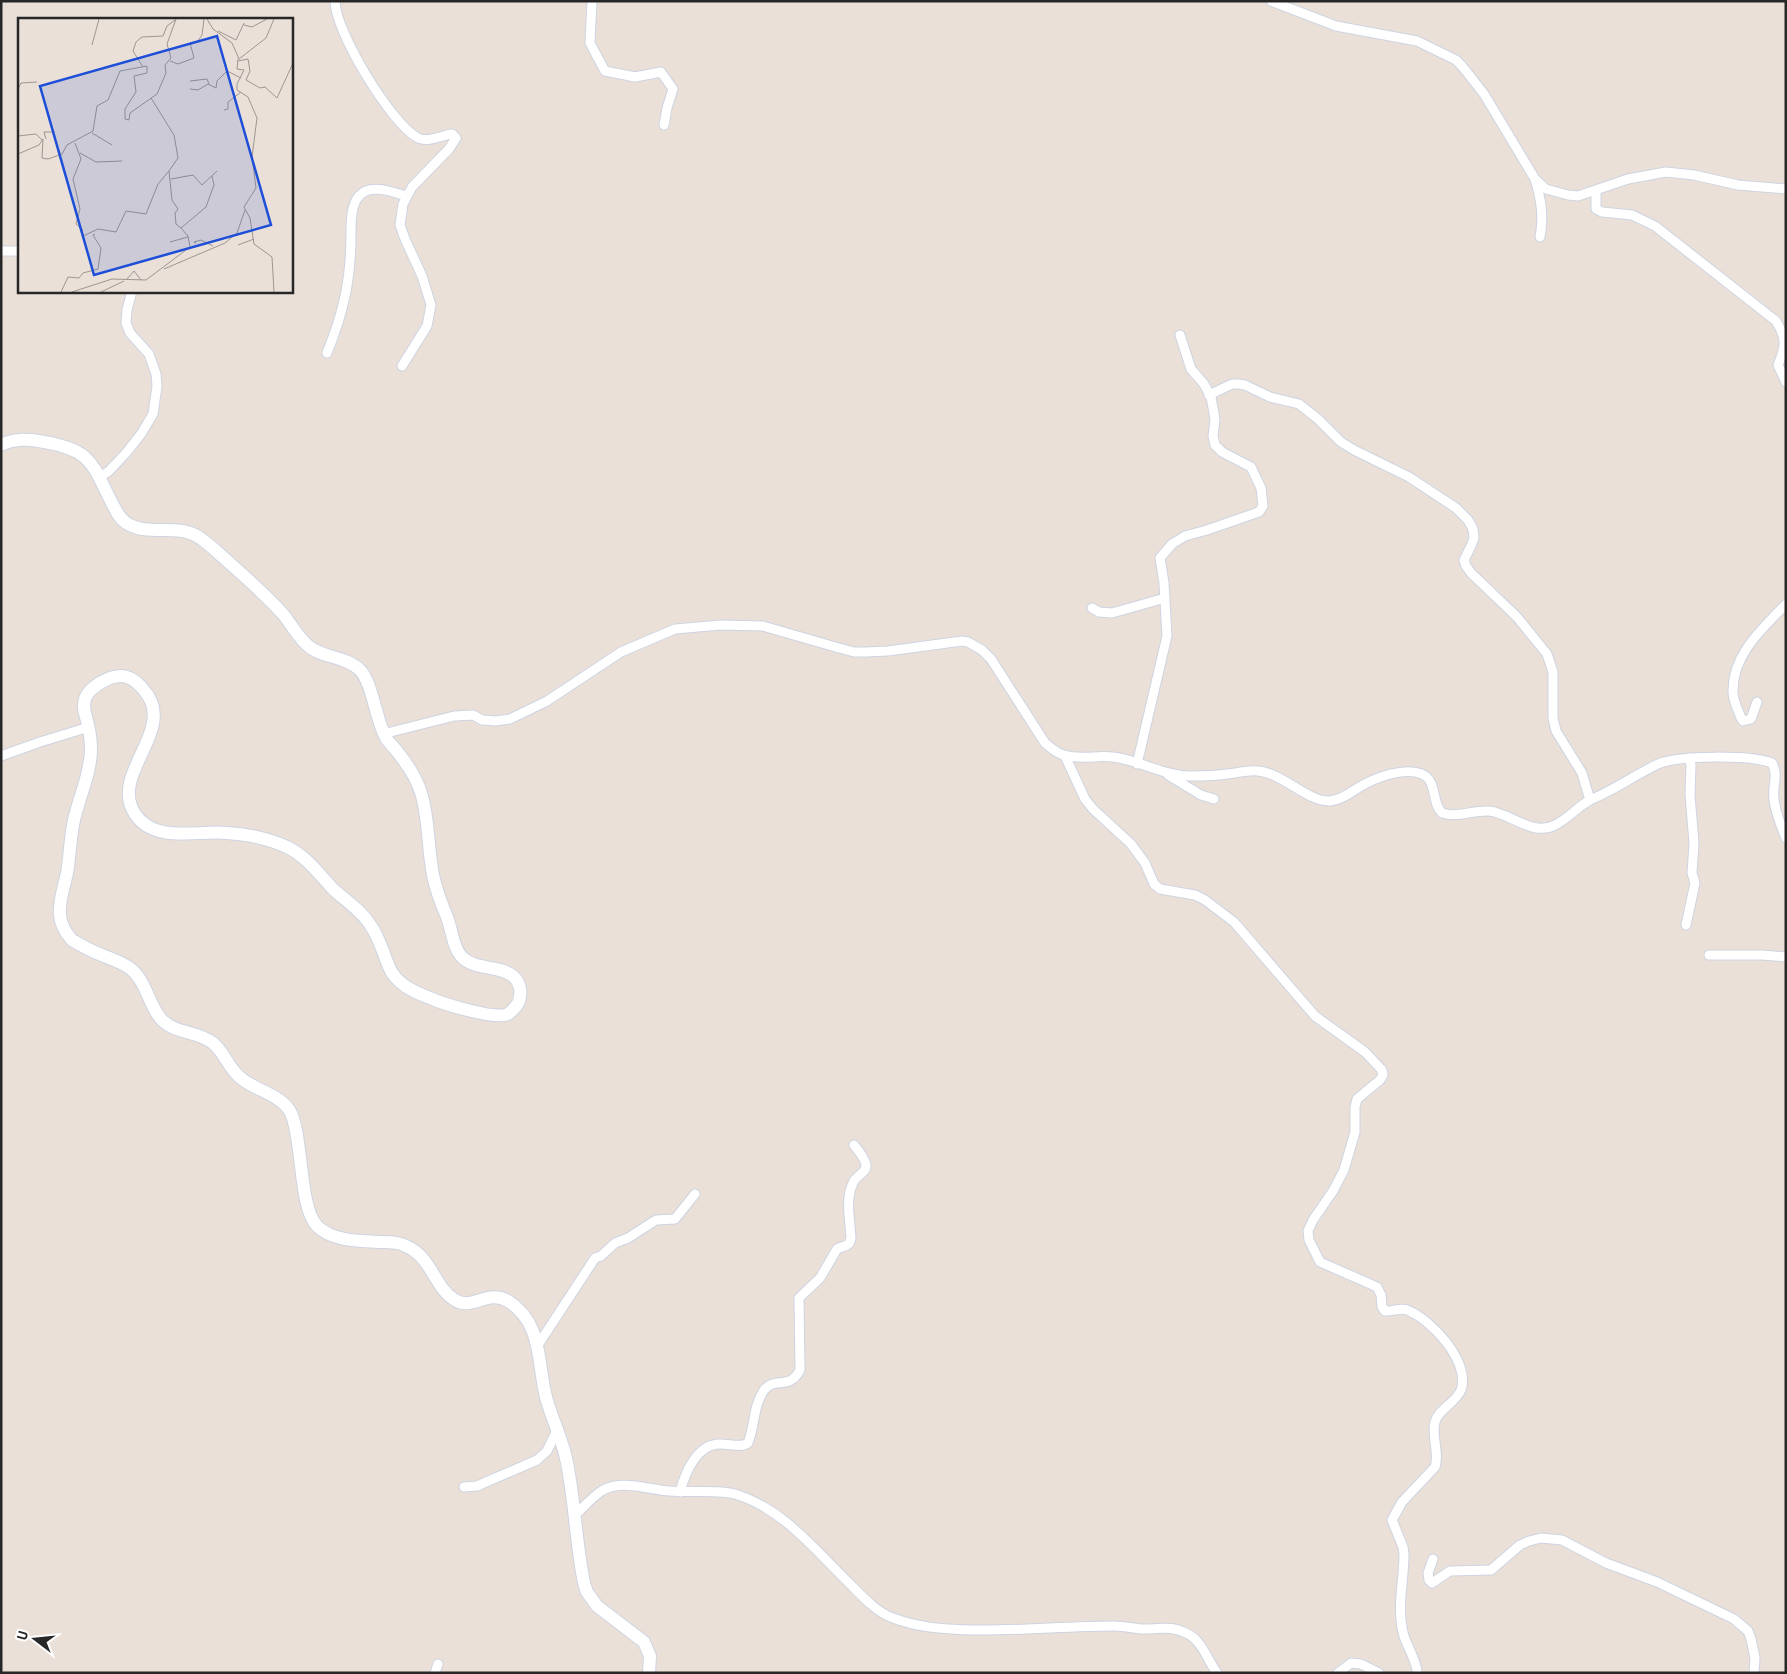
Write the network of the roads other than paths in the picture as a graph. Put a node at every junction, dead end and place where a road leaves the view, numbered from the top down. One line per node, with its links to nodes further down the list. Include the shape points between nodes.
1 (334, 1): 8 (street, via 360,65 394,116 419,138 452,134 456,138)
2 (592, 1): 4 (street, via 590,43 605,71 635,77 661,72 673,89)
3 (1272, 1): 5 (street, via 1344,27 1417,41 1456,60 1484,94)
4 (664, 125)
5 (1535, 179): 7 (street, via 1546,189 1568,196); 9 (street, via 1541,200)
6 (1786, 189): 7 (street, via 1738,185 1666,172 1628,179)
7 (1596, 191): 14 (street, via 1596,209 1632,215 1655,226 1776,321 1784,336)
8 (406, 196): 15 (street, via 378,189 358,196 351,222 350,267 344,304); 16 (street, via 400,225 429,297 430,312 427,326)
9 (1540, 237)
10 (1, 251): 11 (street)
11 (18, 251)
12 (132, 292): 20 (street, via 126,323 130,333 149,354 157,378 153,414 126,453)
13 (1180, 335): 18 (street, via 1190,369)
14 (1785, 347): 17 (street, via 1778,365)
15 (327, 353)
16 (402, 366)
17 (1786, 382)
18 (1209, 395): 21 (street, via 1215,411 1215,444 1222,452 1251,468 1260,488 1263,506 1259,512 1185,536 1172,544 1159,560); 33 (street, via 1238,384 1299,404 1341,442 1409,477 1456,508 1468,520 1474,538 1464,560 1466,566 1517,617 1546,654 1553,675 1556,731 1582,772)
19 (1, 445): 20 (street, via 13,440 55,444 87,458)
20 (100, 477): 26 (street, via 125,524 138,528 181,530 196,535 269,600 314,651 358,668 366,680)
21 (1165, 598): 23 (street, via 1112,613); 30 (street, via 1166,644)
22 (1786, 604): 24 (street, via 1755,636 1736,672 1734,697 1743,721 1751,719)
23 (1092, 608)
24 (1757, 702)
25 (89, 727): 26 (street, via 84,708 89,691 118,676 134,681 148,696 154,713 148,739 129,788 131,806 144,825 161,832 225,832 290,848 364,917 383,949 390,970 412,991 439,1002 497,1016 506,1015 519,1002 519,984 505,972 470,962 459,954 432,872 422,794 415,777); 27 (street); 40 (street, via 90,757 60,899 61,924 65,932 85,948 131,969 163,1020 171,1027 212,1042 235,1074 288,1109 292,1116 308,1212 316,1225 338,1238 406,1245 421,1255 452,1299 468,1304 495,1296 506,1300 526,1318)
26 (384, 734): 28 (street, via 454,716 473,715 482,720 496,721 510,719 547,701 621,652 668,630 760,625 854,652 968,642 991,659 1045,743)
27 (1, 756)
28 (1065, 756): 30 (street, via 1114,757); 50 (street, via 1085,799 1131,844 1145,863 1154,884 1164,890 1195,895 1234,922 1315,1016 1365,1052 1382,1070 1380,1080 1357,1099 1355,1132 1344,1170 1310,1226 1308,1235 1320,1262 1377,1287 1385,1311 1404,1309 1419,1317 1451,1348 1462,1370 1461,1390 1436,1417 1437,1463 1402,1502 1392,1520 1404,1554 1400,1617)
29 (1689, 758): 33 (street, via 1658,764); 34 (street, via 1747,758 1772,763 1776,774 1773,798); 35 (street, via 1694,843 1692,874 1695,883)
30 (1137, 764): 31 (street)
31 (1164, 772): 32 (street, via 1193,791); 33 (street, via 1178,776 1208,776 1258,771 1332,801 1379,778 1415,772 1431,782 1442,813 1494,811 1540,828 1555,826)
32 (1214, 799)
33 (1590, 800)
34 (1786, 838)
35 (1686, 925)
36 (1709, 955): 37 (street)
37 (1786, 957)
38 (854, 1145): 43 (street, via 866,1167 854,1180 850,1193 851,1240 848,1246 836,1251 820,1278 799,1298 800,1370 794,1380 773,1384 764,1391 748,1443 707,1447 689,1467)
39 (695, 1194): 40 (street, via 675,1219 656,1220 595,1258)
40 (538, 1344): 41 (street, via 546,1398)
41 (558, 1428): 42 (street, via 547,1451 537,1460 477,1486); 44 (street)
42 (464, 1487)
43 (680, 1492): 44 (street, via 615,1486 598,1494); 47 (street, via 737,1495 765,1507 787,1522 856,1590 892,1618 933,1629 1001,1631 1166,1627 1197,1640)
44 (575, 1515): 46 (street, via 587,1592 597,1606 644,1642 650,1656)
45 (1433, 1559): 51 (street, via 1428,1576 1432,1583 1450,1571 1491,1570 1530,1541 1541,1538 1562,1540 1606,1563 1657,1582 1734,1619 1748,1631 1751,1639)
46 (649, 1673)
47 (1217, 1673)
48 (1338, 1673): 49 (street, via 1351,1663 1361,1664)
49 (1378, 1673)
50 (1417, 1673)
51 (1754, 1673)

